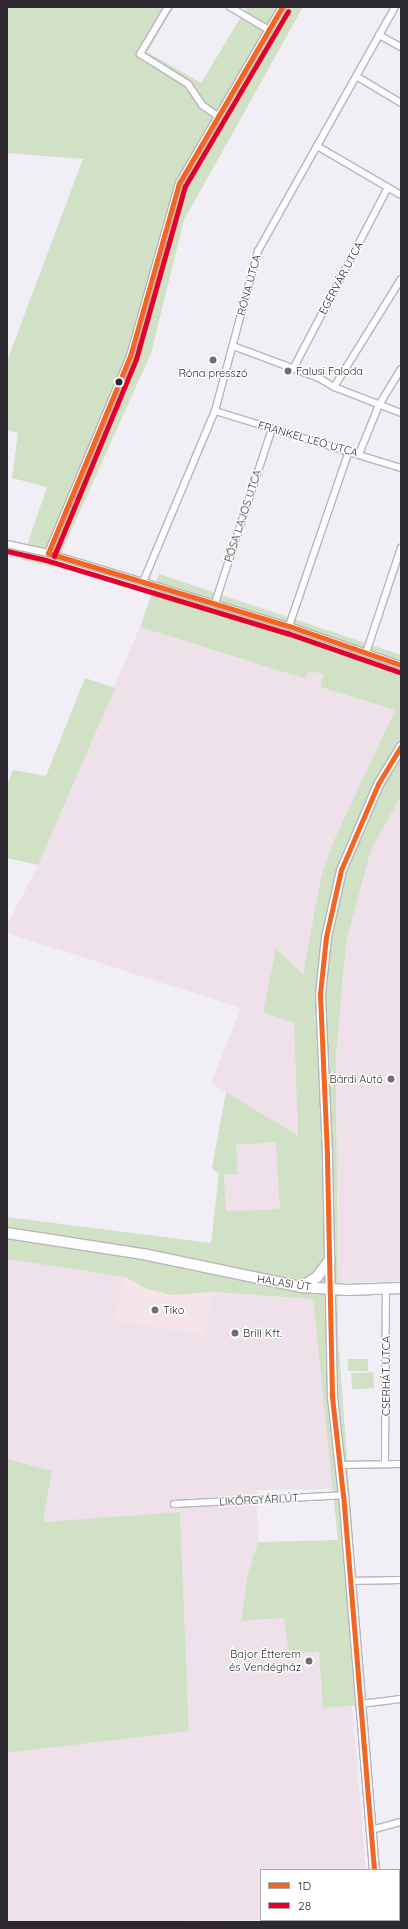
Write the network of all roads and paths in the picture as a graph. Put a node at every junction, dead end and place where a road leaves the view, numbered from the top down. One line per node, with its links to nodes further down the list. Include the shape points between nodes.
1 (168, 7): 10 (street, via 140,54 188,84 202,105)
2 (230, 7): 5 (street)
3 (282, 7): 5 (street)
4 (395, 7): 6 (street, RÓNA UTCA)
5 (269, 30): 10 (street)
6 (379, 34): 7 (street); 8 (street, RÓNA UTCA)
7 (401, 47)
8 (356, 76): 9 (street); 11 (street, RÓNA UTCA)
9 (401, 103)
10 (218, 116): 28 (street, via 179,184 130,356)
11 (317, 146): 12 (street); 15 (street, RÓNA UTCA, via 258,251)
12 (388, 187): 13 (street); 16 (street, EGERVÁR UTCA)
13 (401, 195)
14 (401, 279): 18 (street)
15 (233, 346): 16 (street); 20 (street, RÓNA UTCA)
16 (293, 369): 18 (street, via 319,378)
17 (401, 369): 19 (street)
18 (334, 388): 19 (street)
19 (380, 405): 21 (street); 24 (street)
20 (215, 411): 22 (street, FRANKEL LEÓ UTCA); 29 (street, RÓNA UTCA)
21 (401, 413)
22 (272, 429): 23 (street, FRANKEL LEÓ UTCA); 30 (street, PÓSA LAJOS UTCA)
23 (349, 451): 24 (street, FRANKEL LEÓ UTCA); 31 (street)
24 (359, 454): 25 (street, FRANKEL LEÓ UTCA)
25 (401, 468)
26 (7, 544): 28 (street)
27 (401, 548): 32 (street)
28 (48, 553): 29 (street)
29 (143, 582): 30 (street)
30 (215, 603): 31 (street)
31 (289, 626): 32 (street)
32 (366, 653): 33 (street)
33 (401, 666)
34 (401, 746): 36 (street, via 378,784 349,848 326,937 320,994)
35 (7, 1233): 37 (main road, HALASI ÚT, via 143,1254)
36 (330, 1260): 37 (main road, via 317,1277); 40 (street)
37 (302, 1287): 40 (main road, HALASI ÚT)
38 (401, 1288): 39 (main road, HALASI ÚT)
39 (386, 1289): 40 (main road, HALASI ÚT); 41 (street, CSERHÁT UTCA)
40 (330, 1290): 43 (street, via 332,1397)
41 (385, 1464): 42 (street); 43 (street)
42 (401, 1464)
43 (339, 1465): 44 (street)
44 (343, 1496): 45 (street, LIKŐRGYÁRI ÚT); 47 (street)
45 (174, 1504)
46 (401, 1580): 47 (street)
47 (350, 1581): 49 (street)
48 (401, 1699): 49 (street)
49 (360, 1704): 51 (street)
50 (401, 1822): 51 (street)
51 (371, 1830): 52 (street)
52 (374, 1869)

